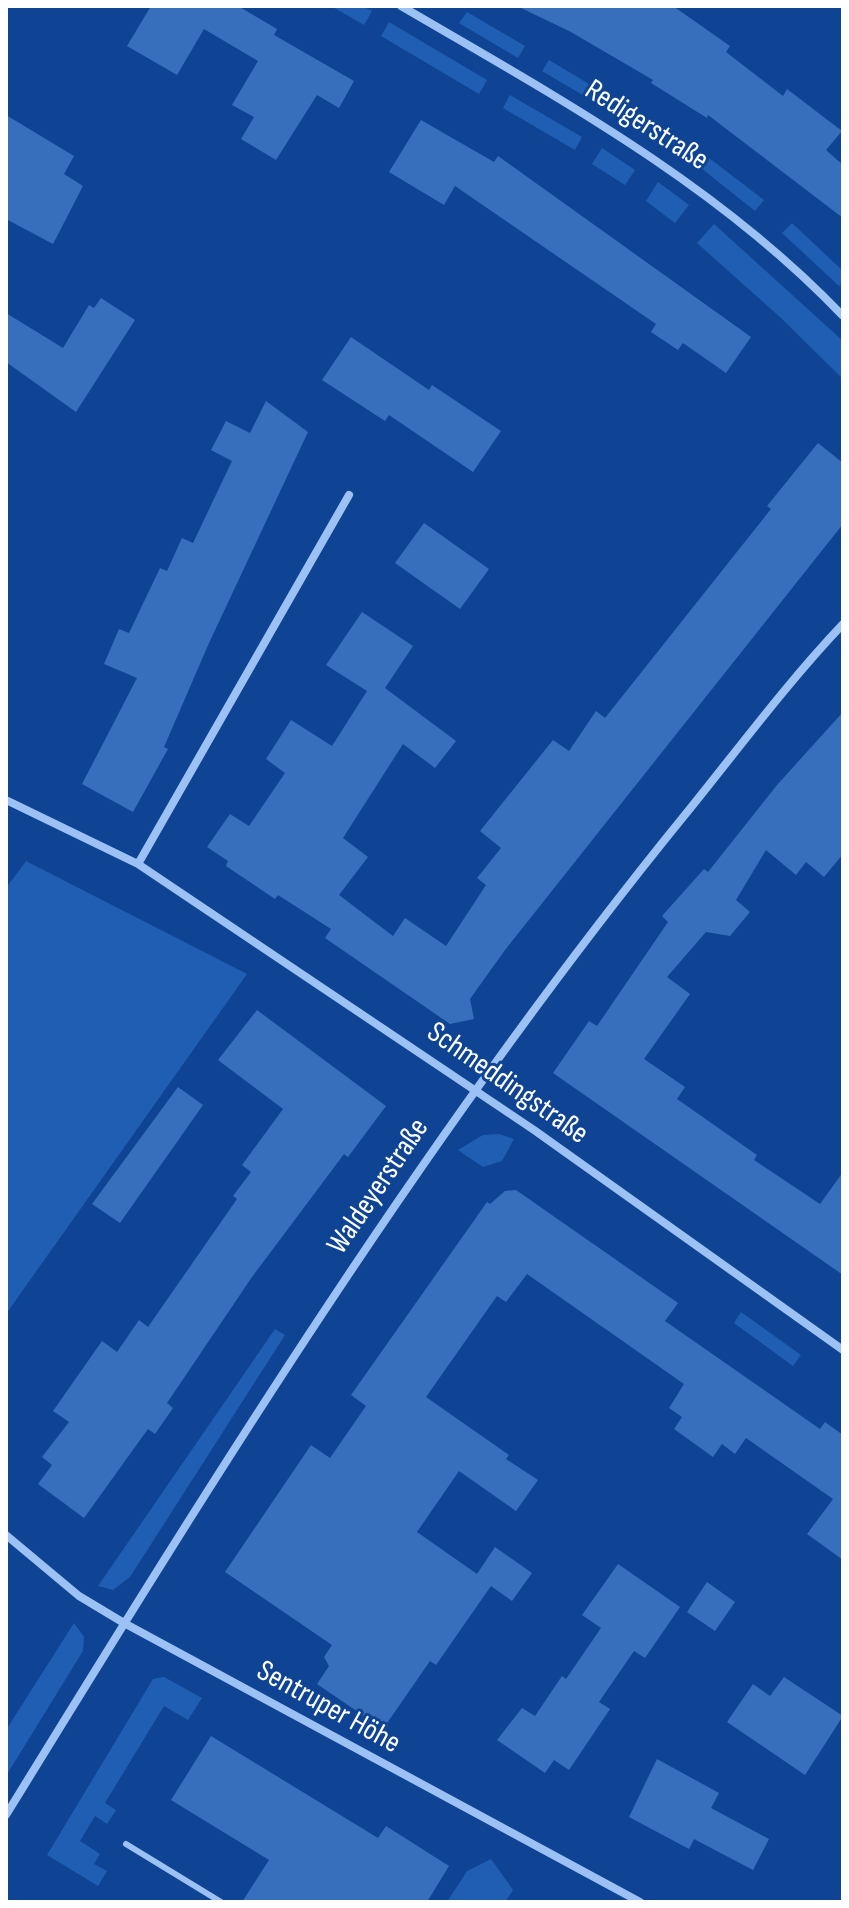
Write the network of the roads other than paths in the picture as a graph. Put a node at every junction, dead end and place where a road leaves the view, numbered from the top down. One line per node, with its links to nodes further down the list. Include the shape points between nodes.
1 (401, 6): 2 (street, Redigerstraße, via 595,119 681,176 757,234)
2 (843, 316)
3 (349, 495): 6 (street)
4 (843, 624): 7 (street, Waldeyerstraße, via 601,917)
5 (6, 800): 6 (street, Schmeddingstraße)
6 (138, 864): 7 (street, Schmeddingstraße)
7 (474, 1090): 8 (street, Schmeddingstraße); 10 (street, Waldeyerstraße)
8 (843, 1350)
9 (6, 1535): 10 (street, Sentruper Höhe, via 79,1596)
10 (124, 1623): 11 (street, Waldeyerstraße); 14 (street, Sentruper Höhe)
11 (6, 1815)
12 (126, 1844): 13 (lane)
13 (221, 1902)
14 (640, 1902)

